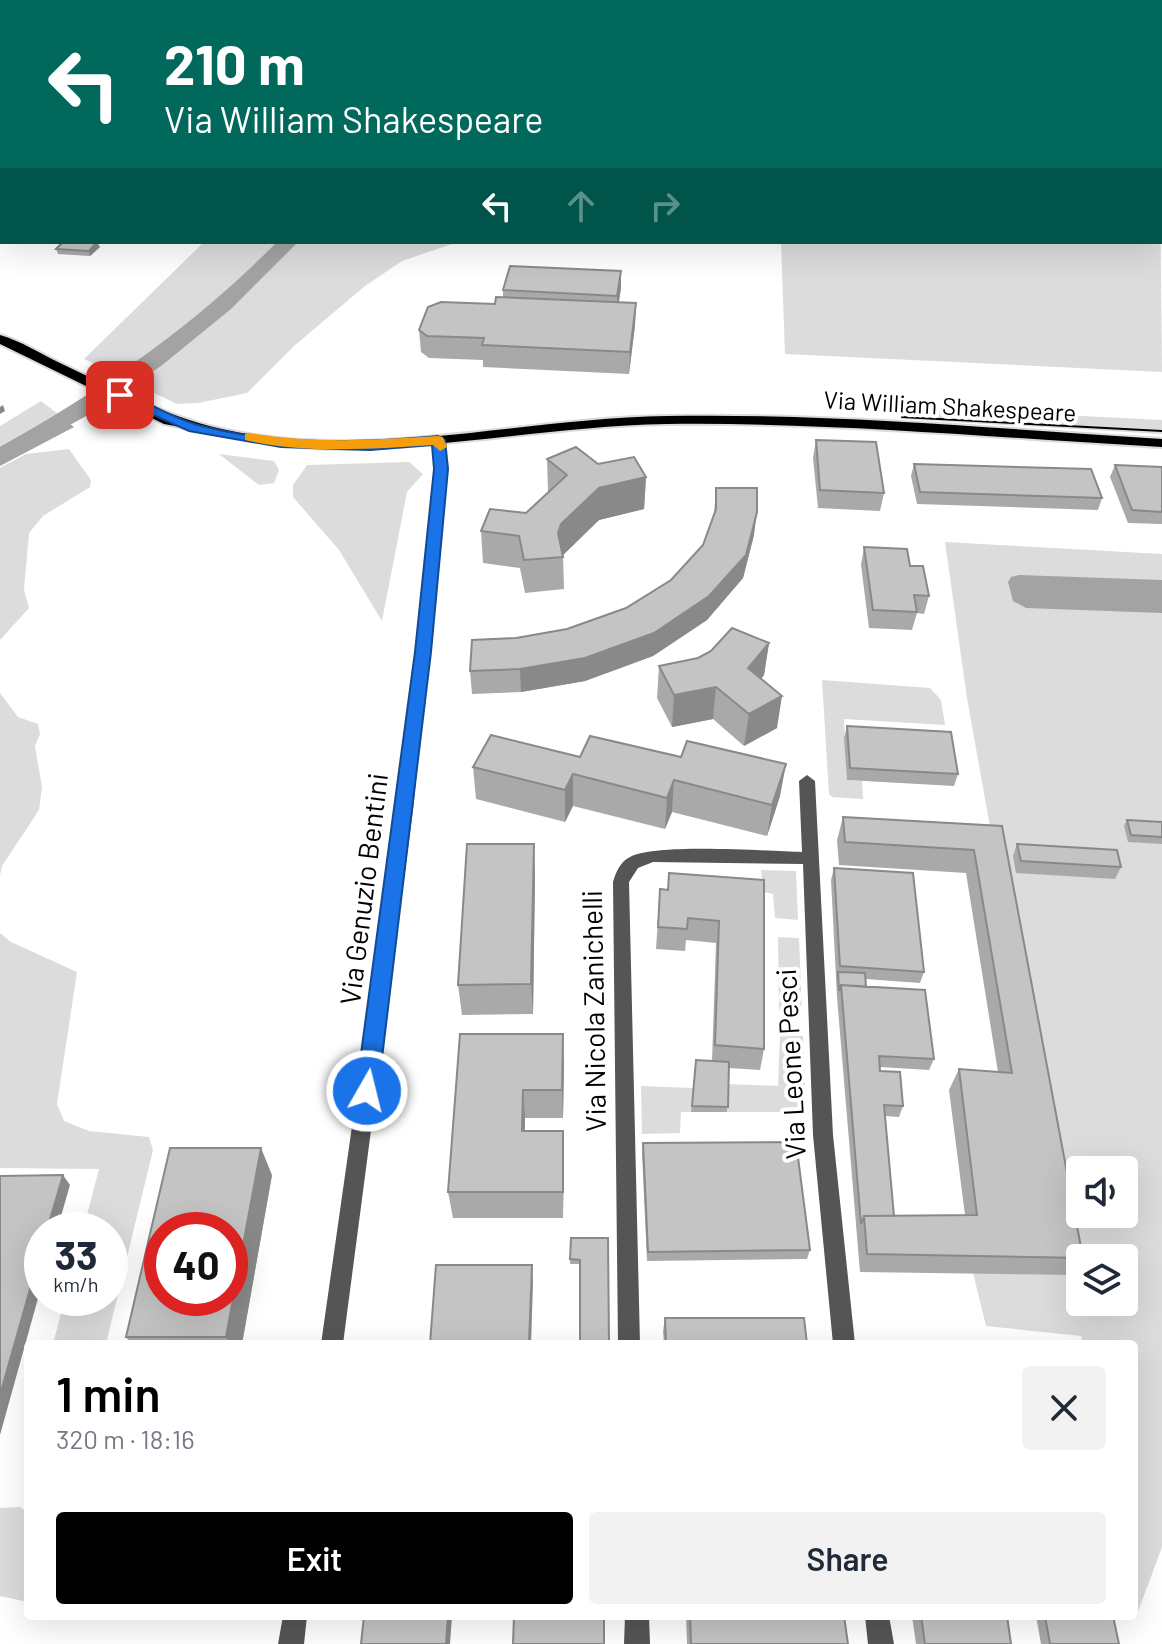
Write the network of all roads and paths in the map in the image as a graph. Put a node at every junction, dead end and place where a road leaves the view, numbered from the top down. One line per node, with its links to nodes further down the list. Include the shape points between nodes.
1 (0, 339): 3 (main road, Via William Shakespeare, via 194,428 281,443)
2 (1162, 443): 3 (main road, Via William Shakespeare, via 735,422)
3 (440, 446): 6 (street, Via Genuzio Bentini, via 405,810)
4 (807, 781): 5 (street, Via Leone Pesci)
5 (811, 858): 7 (street, Via Nicola Zanichelli, via 653,856 624,869); 8 (street, Via Leone Pesci, via 823,1135)
6 (333, 1340)
7 (629, 1340)
8 (844, 1340)
9 (294, 1620): 12 (street)
10 (637, 1620): 13 (street)
11 (878, 1620): 14 (street)
12 (291, 1644)
13 (637, 1644)
14 (881, 1644)

